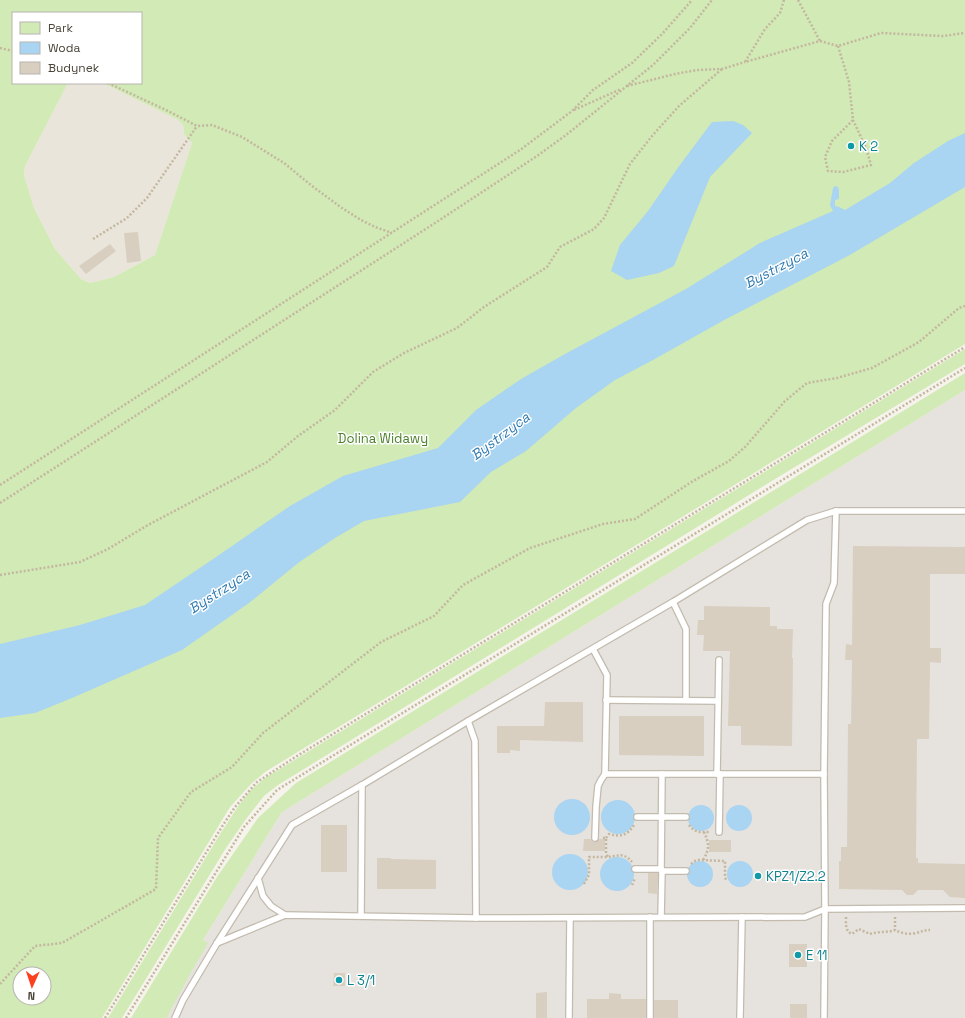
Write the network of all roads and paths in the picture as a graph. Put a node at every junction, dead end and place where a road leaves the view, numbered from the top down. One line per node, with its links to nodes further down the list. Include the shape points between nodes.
1 (692, 0): 14 (path, via 632,63 593,90)
2 (712, 0): 13 (path, via 690,28 653,65)
3 (784, 0): 10 (path, via 780,13 765,29)
4 (798, 0): 6 (path)
5 (965, 33): 7 (path, via 943,36 880,33)
6 (820, 41): 7 (path); 10 (path)
7 (838, 46): 15 (path, via 849,82)
8 (0, 48): 9 (path)
9 (12, 51)
10 (745, 62): 11 (path)
11 (722, 69): 13 (path, via 675,74); 26 (path, via 679,106 652,136 630,164 604,218 594,229 560,247 547,267 484,307 457,328 404,353 373,372 335,410 267,462 80,562)
12 (110, 84): 16 (path)
13 (625, 87): 14 (path); 23 (path, via 536,156)
14 (572, 111): 17 (path, via 520,150)
15 (853, 120): 15 (path, via 832,141 825,157 828,171 844,172 871,165)
16 (197, 126): 17 (path, via 212,125 242,137 284,163 348,212); 18 (path, via 148,198 127,218)
17 (392, 233): 22 (path)
18 (93, 239)
19 (965, 306): 66 (path, via 959,308 919,342 872,368 807,383 785,402 729,461 635,519 603,524 530,548 463,585 434,616 381,642 263,733 232,767 191,792 158,838 156,889 62,943 35,946)
20 (965, 347): 67 (path, via 257,782 235,807)
21 (965, 368): 68 (path, via 277,790 244,827)
22 (0, 485)
23 (0, 503)
24 (836, 511): 25 (lane); 27 (lane, via 807,520); 37 (lane, via 834,583 826,604)
25 (965, 511)
26 (0, 575)
27 (673, 602): 28 (lane); 31 (lane, via 686,629)
28 (593, 649): 30 (lane, via 607,675); 33 (lane)
29 (719, 660): 32 (lane)
30 (606, 700): 31 (lane); 34 (lane)
31 (686, 700): 32 (lane)
32 (718, 701): 36 (lane)
33 (468, 720): 38 (lane); 62 (lane, via 475,741)
34 (605, 774): 35 (lane); 44 (lane, via 598,786)
35 (662, 774): 36 (lane); 40 (lane)
36 (719, 774): 37 (lane); 43 (lane)
37 (824, 774): 55 (lane)
38 (362, 785): 50 (lane, via 292,825); 58 (lane)
39 (637, 817): 40 (lane); 45 (path, via 634,826 626,833 618,836 609,834)
40 (661, 817): 41 (lane); 48 (lane)
41 (686, 817)
42 (704, 832): 46 (path, via 708,841 708,853)
43 (719, 832)
44 (595, 838)
45 (606, 838)
46 (703, 860): 49 (path, via 695,861); 51 (path, via 726,861)
47 (635, 869): 48 (lane); 52 (path, via 631,860 626,857 590,857 589,875); 53 (path)
48 (661, 870): 49 (lane); 60 (lane)
49 (686, 871)
50 (258, 878): 57 (lane, via 263,896 271,906); 65 (lane)
51 (726, 881)
52 (584, 884)
53 (632, 885)
54 (965, 908): 56 (lane)
55 (825, 909): 56 (lane); 61 (lane, via 805,917); 73 (lane)
56 (846, 909): 64 (path, via 846,928 852,934 859,930 870,934 895,930 902,933)
57 (285, 915): 58 (lane); 65 (lane)
58 (361, 915): 62 (lane)
59 (650, 917): 60 (lane); 63 (lane); 71 (lane)
60 (661, 917): 61 (lane)
61 (742, 917): 72 (lane)
62 (476, 918): 63 (lane)
63 (570, 918): 70 (lane)
64 (930, 930)
65 (217, 943): 69 (lane)
66 (0, 984)
67 (105, 1018)
68 (126, 1018)
69 (175, 1018)
70 (569, 1018)
71 (650, 1018)
72 (740, 1018)
73 (824, 1018)

